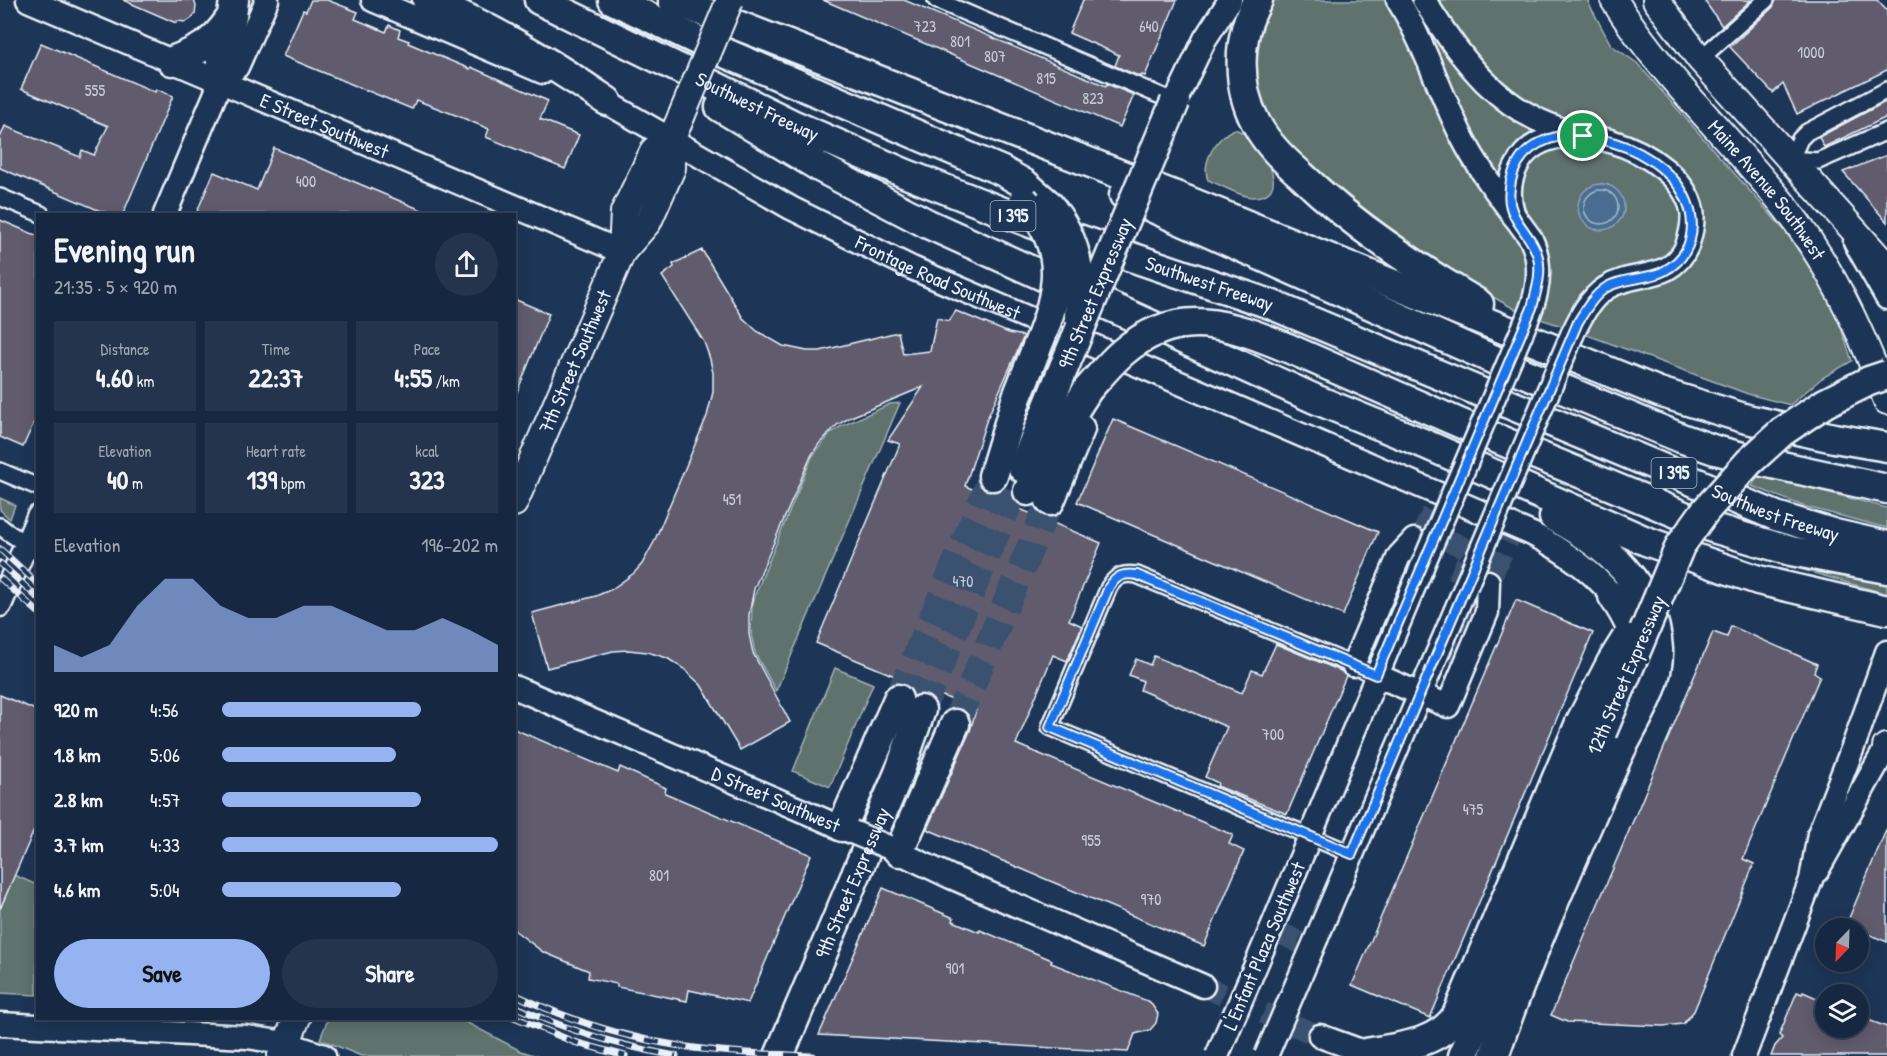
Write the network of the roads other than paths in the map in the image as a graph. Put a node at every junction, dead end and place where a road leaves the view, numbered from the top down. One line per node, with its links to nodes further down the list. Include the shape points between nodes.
1 (28, 0): 20 (street, E Street Southwest)
2 (267, 0): 21 (street, via 238,65)
3 (373, 0): 24 (street, Frontage Road Southwest)
4 (427, 0): 24 (highway, via 552,63)
5 (539, 0): 18 (highway, Southwest Freeway / I 395)
6 (613, 0): 31 (highway, via 898,128)
7 (673, 0): 22 (highway)
8 (730, 0): 28 (main road, 7th Street Southwest, bridge)
9 (936, 0): 25 (street)
10 (1230, 0): 25 (street, via 1205,39)
11 (1258, 0): 40 (highway, via 1243,40 1244,84 1250,111 1275,150 1313,187 1392,248 1484,307)
12 (1398, 0): 35 (street, L'Enfant Plaza Southwest, via 1411,20 1462,138 1484,177)
13 (1424, 0): 27 (street, L'Enfant Plaza Southwest, via 1447,37 1502,98 1550,127)
14 (1614, 0): 43 (main road, Maine Avenue Southwest, via 1650,53 1786,207 1806,236 1852,315)
15 (1656, 0): 19 (main road, Maine Avenue Southwest)
16 (1766, 0): 19 (street)
17 (233, 8): 20 (highway, via 214,40); 21 (highway)
18 (572, 17): 42 (highway, via 821,168 883,201); 54 (highway, Southwest Freeway / I 395, via 811,132 932,185 1042,227 1270,304 1776,516)
19 (1700, 59): 29 (main road, Maine Avenue Southwest)
20 (172, 61): 21 (street, E Street Southwest)
21 (220, 81): 34 (street); 36 (street, E Street Southwest)
22 (898, 87): 40 (highway); 49 (highway, via 1195,228 1664,432 1715,450)
23 (1887, 90): 29 (street, via 1807,132)
24 (607, 101): 28 (street, Frontage Road Southwest)
25 (1175, 102): 39 (highway, 9th Street Expressway, bridge)
26 (1887, 131): 29 (street, via 1818,161)
27 (1583, 136): 35 (street, L'Enfant Plaza Southwest, via 1548,139 1523,155 1509,192); 66 (street, L'Enfant Plaza Southwest, bridge, via 1627,147 1664,170 1687,198 1693,220 1689,241 1678,260 1664,271 1600,292 1584,312)
28 (671, 140): 36 (main road, 7th Street Southwest, via 672,168 648,222); 59 (street, Frontage Road Southwest, via 791,208 912,268 1543,540 1567,554)
29 (1791, 159): 32 (main road, Maine Avenue Southwest)
30 (0, 197): 33 (street)
31 (1036, 202): 39 (highway, bridge, via 1064,225 1076,255 1080,284); 48 (highway, bridge, via 1034,210 1048,236 1056,273 1053,304 1017,397)
32 (1833, 206): 37 (main road, Maine Avenue Southwest); 38 (street)
33 (39, 213)
34 (165, 213)
35 (1514, 216): 64 (street, L'Enfant Plaza Southwest, bridge, via 1531,239 1539,260 1539,280 1528,317)
36 (622, 252): 50 (main road, 7th Street Southwest)
37 (1887, 267)
38 (1887, 298)
39 (1078, 333): 48 (highway, 9th Street Expressway, bridge)
40 (1589, 364): 45 (highway, via 1659,392 1747,419)
41 (1887, 375): 68 (highway, bridge, via 1825,403 1766,445 1719,493 1656,582)
42 (1316, 399): 57 (highway, via 1646,541); 70 (highway, via 1421,455 1557,518 1601,547 1628,571 1652,616 1658,659 1649,693)
43 (1887, 401)
44 (1464, 425): 48 (highway, bridge, via 1236,328 1198,323 1156,332 1122,353); 56 (highway, via 1713,528 1791,551); 57 (highway, via 1588,494)
45 (1887, 447)
46 (0, 471): 47 (street)
47 (36, 486)
48 (1022, 489)
49 (1887, 489)
50 (516, 498)
51 (0, 526): 55 (street)
52 (36, 528): 55 (street)
53 (1414, 540): 63 (street, via 1399,556)
54 (1887, 546)
55 (32, 548): 60 (street)
56 (1887, 569)
57 (1758, 580): 61 (highway)
58 (1488, 582): 66 (street, via 1487,612 1448,706)
59 (1613, 596): 70 (highway, via 1626,618 1639,656 1633,704)
60 (0, 605)
61 (1887, 610)
62 (1887, 652): 75 (street, via 1819,834)
63 (1353, 665): 64 (street); 72 (street, via 1137,575 1124,574 1109,587 1050,727)
64 (1376, 675): 66 (street); 72 (street, L'Enfant Plaza Southwest)
65 (516, 688): 71 (street, D Street Southwest)
66 (1419, 694): 74 (street, L'Enfant Plaza Southwest)
67 (927, 712): 71 (highway); 73 (highway); 84 (highway, 9th Street Expressway)
68 (1591, 728): 82 (highway, via 1457,1015 1445,1031); 87 (highway, 12th Street Expressway, via 1518,926)
69 (1887, 747): 75 (street)
70 (1617, 755): 76 (highway)
71 (847, 830): 73 (street, D Street Southwest, bridge)
72 (1311, 836): 74 (street); 85 (street, L'Enfant Plaza Southwest, bridge)
73 (894, 849): 77 (street, D Street Southwest)
74 (1352, 854): 86 (street, L'Enfant Plaza Southwest, bridge)
75 (1811, 880): 90 (street)
76 (1533, 951): 88 (highway); 89 (highway)
77 (1203, 986)
78 (296, 1020): 81 (main road)
79 (0, 1024): 81 (street, via 247,1037)
80 (1320, 1036): 82 (street)
81 (284, 1049): 83 (street)
82 (1371, 1055)
83 (324, 1056)
84 (779, 1056)
85 (1217, 1056)
86 (1266, 1056)
87 (1463, 1056)
88 (1483, 1056)
89 (1494, 1056)
90 (1744, 1056)

